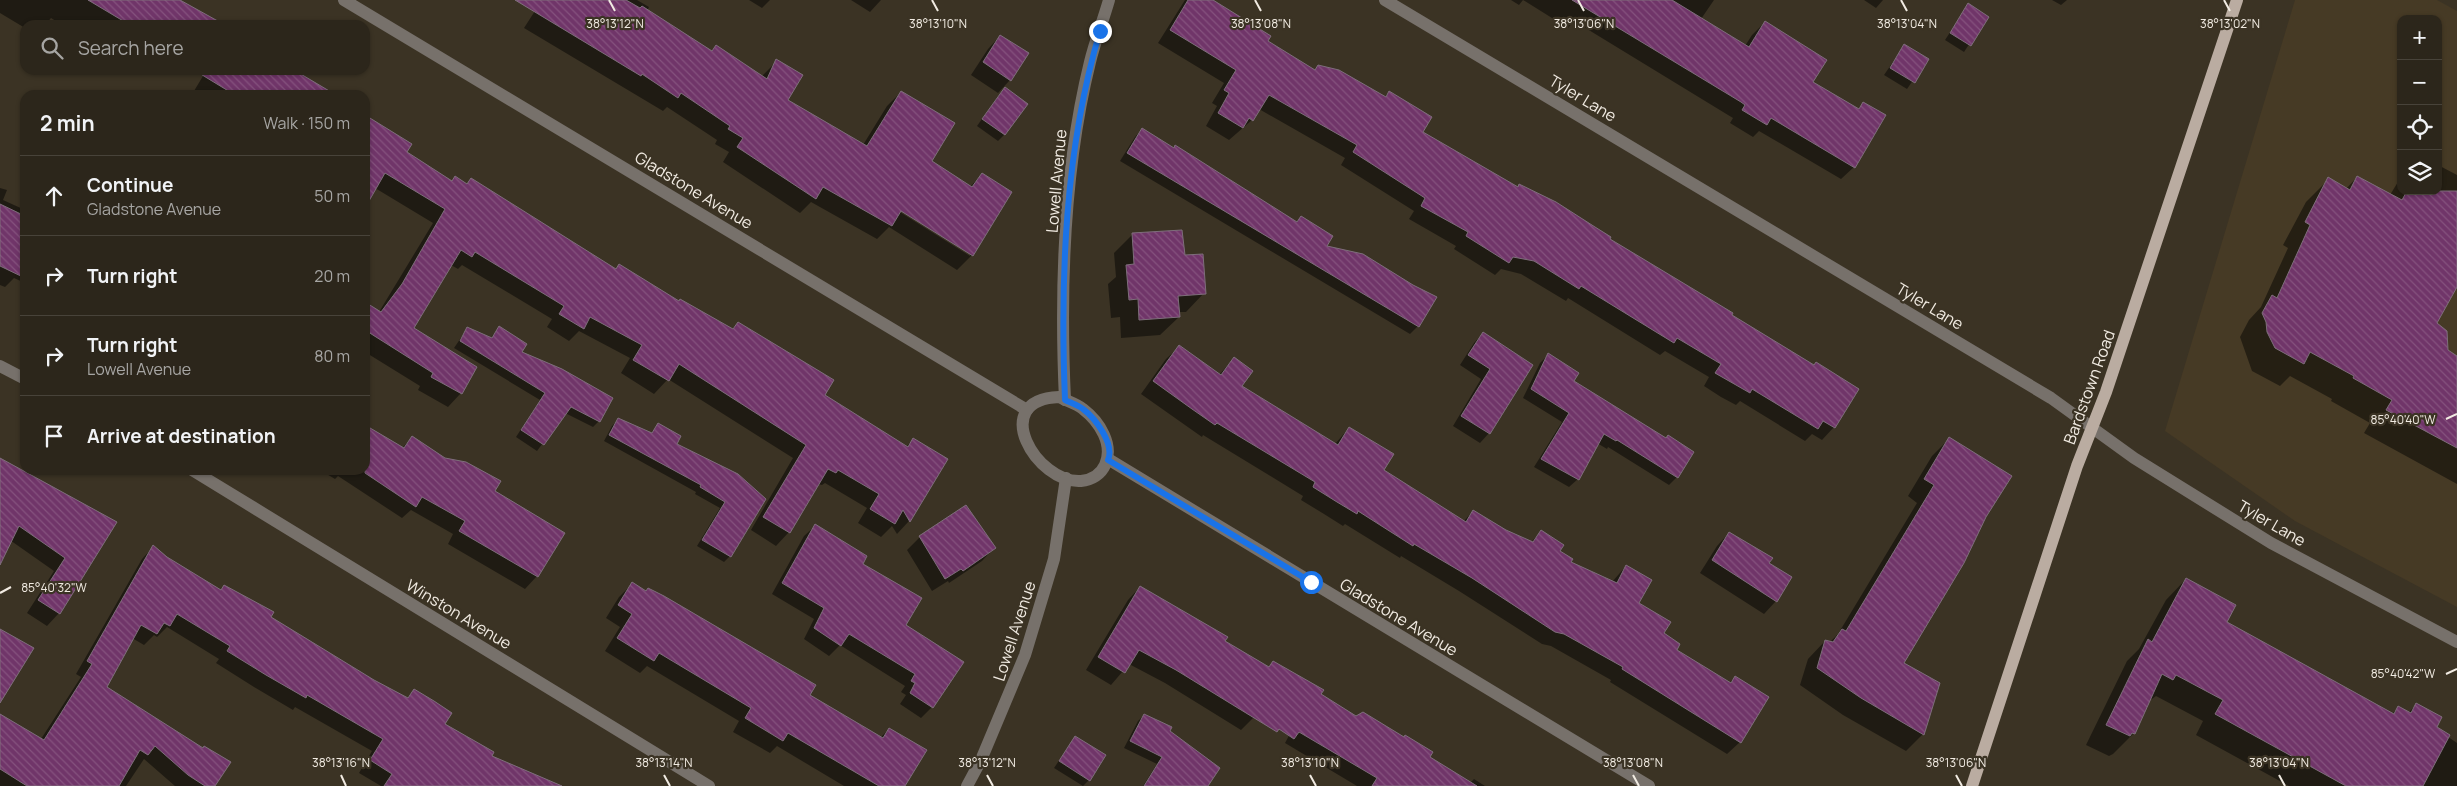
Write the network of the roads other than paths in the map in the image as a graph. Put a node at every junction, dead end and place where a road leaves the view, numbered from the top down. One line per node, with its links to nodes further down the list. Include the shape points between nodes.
1 (344, 0): 8 (street, Gladstone Avenue)
2 (1109, 0): 7 (street, Lowell Avenue, via 1090,62 1076,131 1067,224 1063,355)
3 (1385, 0): 9 (street, Tyler Lane, via 1946,334)
4 (2237, 0): 9 (main road, Bardstown Road)
5 (0, 366): 6 (street)
6 (20, 376)
7 (1065, 400): 8 (street, via 1043,398); 10 (street, via 1083,409 1097,424 1108,441)
8 (1027, 410): 12 (street, via 1021,427 1026,440 1037,458)
9 (2092, 426): 13 (street, Tyler Lane, via 2134,458 2271,543); 17 (main road, Bardstown Road)
10 (1108, 460): 12 (street, via 1094,478 1070,481); 16 (street, Gladstone Avenue)
11 (200, 475): 14 (street, Winston Avenue)
12 (1066, 478): 15 (street, Lowell Avenue, via 1054,559 1025,655)
13 (2457, 642)
14 (709, 786)
15 (967, 786)
16 (1649, 786)
17 (1972, 786)

